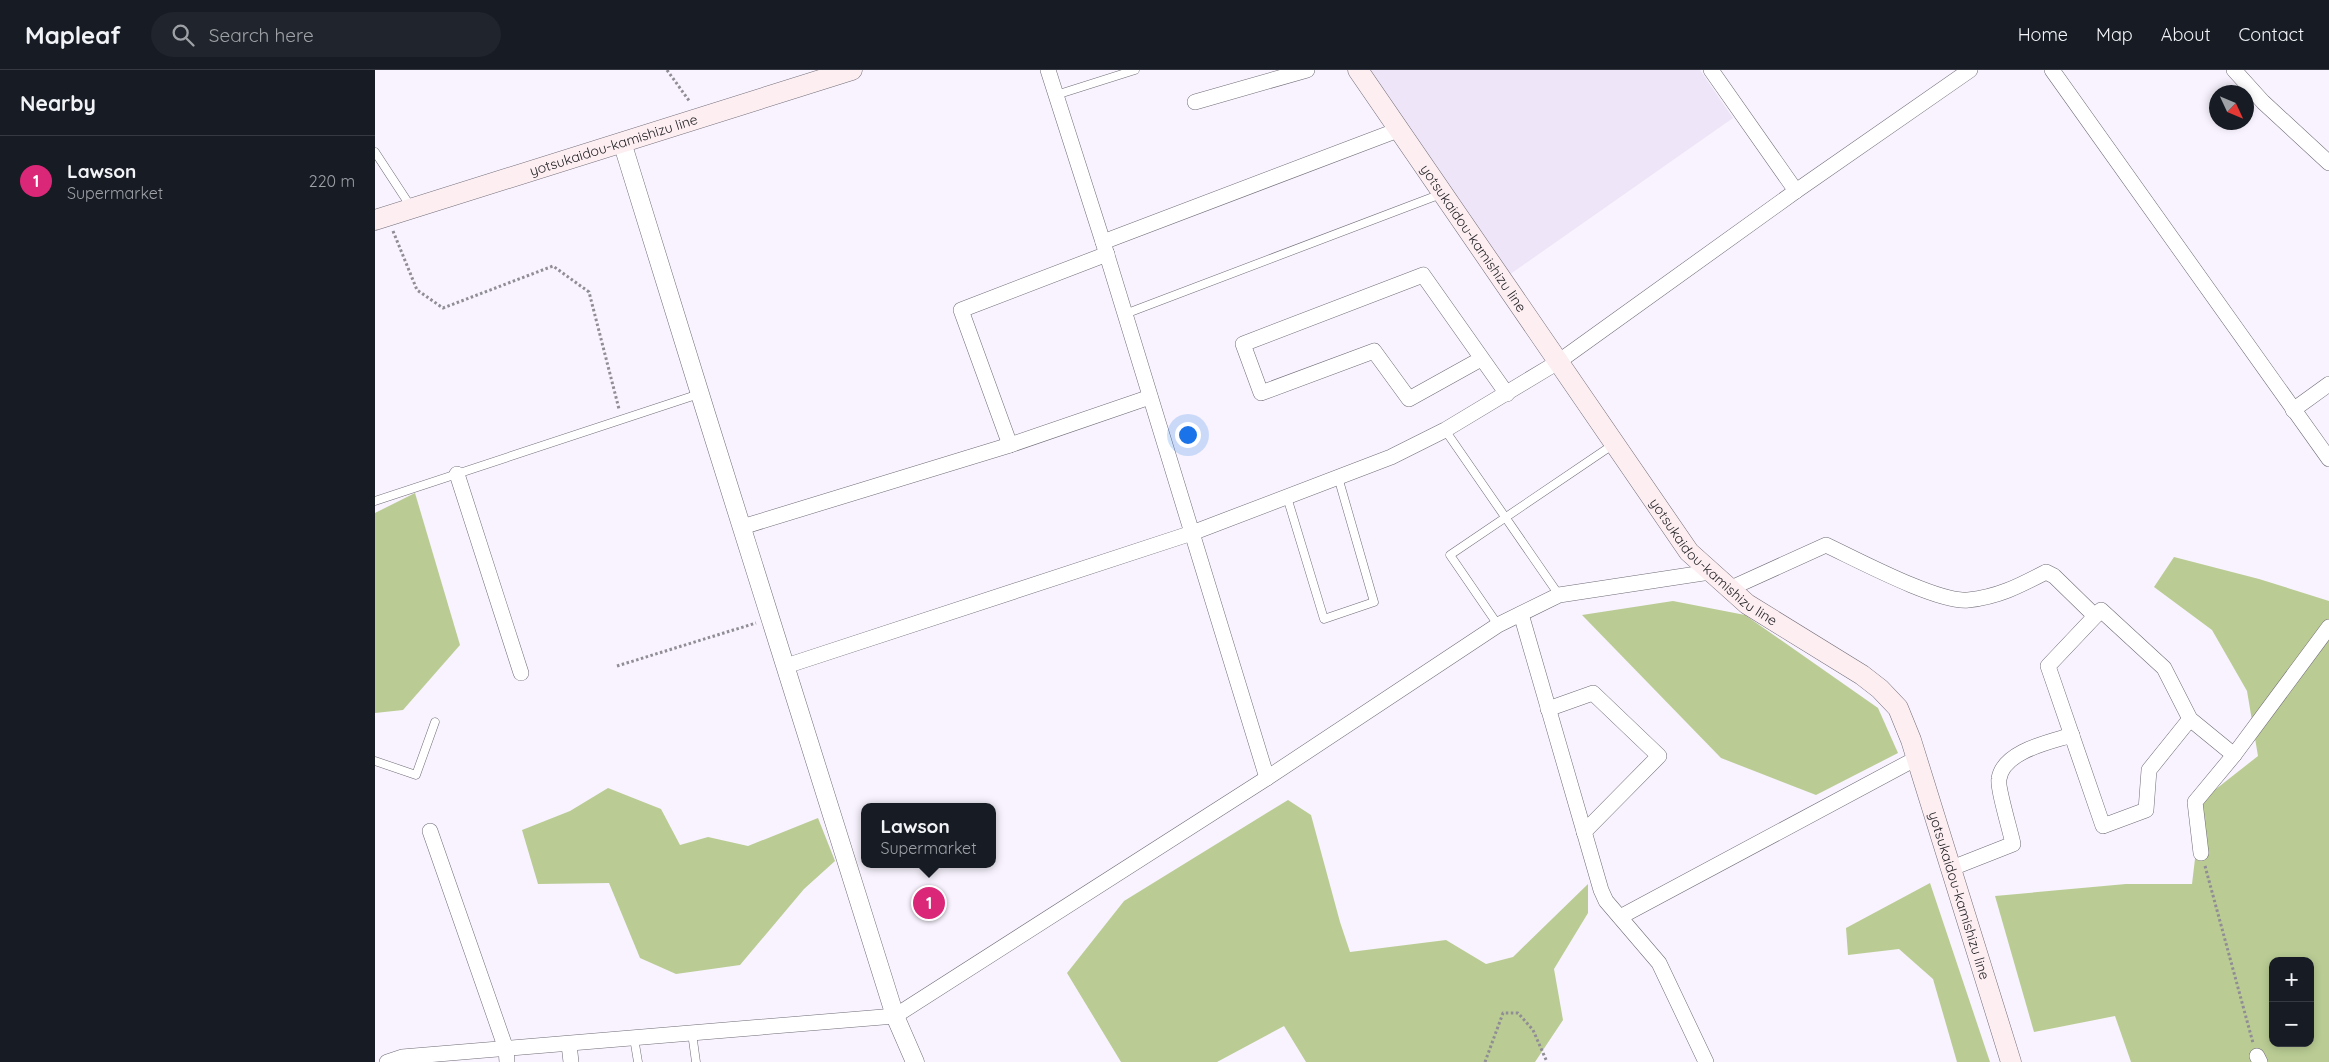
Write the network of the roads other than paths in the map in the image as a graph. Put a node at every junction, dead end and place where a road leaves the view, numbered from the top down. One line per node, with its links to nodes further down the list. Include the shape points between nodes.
1 (852, 70): 13 (main road, yotsukaidou-kamishizu line)
2 (1048, 70): 10 (street)
3 (1135, 70): 10 (lane)
4 (1307, 70): 11 (street)
5 (1358, 70): 12 (main road, yotsukaidou-kamishizu line)
6 (1711, 70): 16 (street)
7 (1970, 70): 16 (street)
8 (2053, 70): 28 (street)
9 (2234, 70): 15 (street, via 2263,102)
10 (1056, 95): 20 (street)
11 (1195, 102)
12 (1398, 130): 17 (main road, yotsukaidou-kamishizu line); 20 (street)
13 (622, 142): 18 (main road, yotsukaidou-kamishizu line); 25 (street)
14 (375, 152): 18 (lane)
15 (2329, 163)
16 (1796, 190): 23 (street)
17 (1441, 194): 21 (lane); 23 (main road, yotsukaidou-kamishizu line)
18 (412, 208): 19 (main road, yotsukaidou-kamishizu line)
19 (381, 218)
20 (1105, 248): 21 (street); 31 (street, via 961,310)
21 (1125, 314): 27 (street)
22 (1481, 359): 22 (street, via 1423,275 1243,344 1261,393 1374,350 1409,399); 26 (street)
23 (1558, 362): 26 (street); 30 (main road, yotsukaidou-kamishizu line)
24 (2329, 384): 28 (street)
25 (699, 394): 33 (lane); 38 (street)
26 (1507, 394): 29 (street)
27 (1150, 397): 31 (street); 39 (street)
28 (2293, 410): 32 (street)
29 (1445, 430): 34 (street, via 1391,457); 37 (lane)
30 (1614, 444): 37 (lane); 40 (main road, yotsukaidou-kamishizu line, via 1689,552)
31 (1010, 445): 38 (street)
32 (2329, 459)
33 (457, 474): 36 (lane); 48 (street)
34 (1338, 477): 35 (street); 35 (lane, via 1374,602 1325,619)
35 (1287, 496): 39 (street)
36 (375, 501)
37 (1504, 516): 42 (lane); 45 (lane, via 1450,554)
38 (741, 527): 47 (street)
39 (1192, 533): 47 (street); 56 (street)
40 (1710, 572): 41 (main road, yotsukaidou-kamishizu line); 42 (street)
41 (1729, 589): 44 (street, via 1827,545 1926,591 1965,601 2007,593 2046,572 2055,576); 54 (main road, yotsukaidou-kamishizu line, via 1747,604 1880,689 1898,708)
42 (1559, 595): 43 (street)
43 (1521, 614): 45 (street); 49 (street)
44 (2095, 616): 50 (street, via 2101,610 2164,668); 52 (street, via 2049,666)
45 (1498, 626): 56 (street)
46 (2329, 627): 53 (street)
47 (786, 666): 62 (street)
48 (521, 673)
49 (1549, 709): 58 (street); 58 (street, via 1593,693 1659,756)
50 (2190, 719): 52 (street, via 2149,770 2146,810 2103,826); 53 (street)
51 (435, 722): 55 (lane, via 416,775)
52 (2072, 735): 60 (street, via 2020,752 2006,765 1998,780 2013,844)
53 (2234, 755): 59 (street, via 2195,802)
54 (1917, 758): 60 (main road, yotsukaidou-kamishizu line); 61 (street)
55 (375, 761)
56 (1267, 778): 62 (street)
57 (430, 831): 66 (street)
58 (1584, 832): 61 (street, via 1601,890)
59 (2201, 853)
60 (1952, 868): 73 (main road, yotsukaidou-kamishizu line)
61 (1620, 917): 72 (street, via 1659,962)
62 (895, 1016): 63 (street); 71 (street)
63 (692, 1033): 64 (street); 70 (lane)
64 (635, 1038): 65 (street); 69 (lane)
65 (569, 1044): 66 (street); 68 (street)
66 (507, 1055): 67 (street, via 402,1057)
67 (387, 1062)
68 (571, 1062)
69 (638, 1062)
70 (696, 1062)
71 (915, 1062)
72 (1706, 1062)
73 (2011, 1062)

